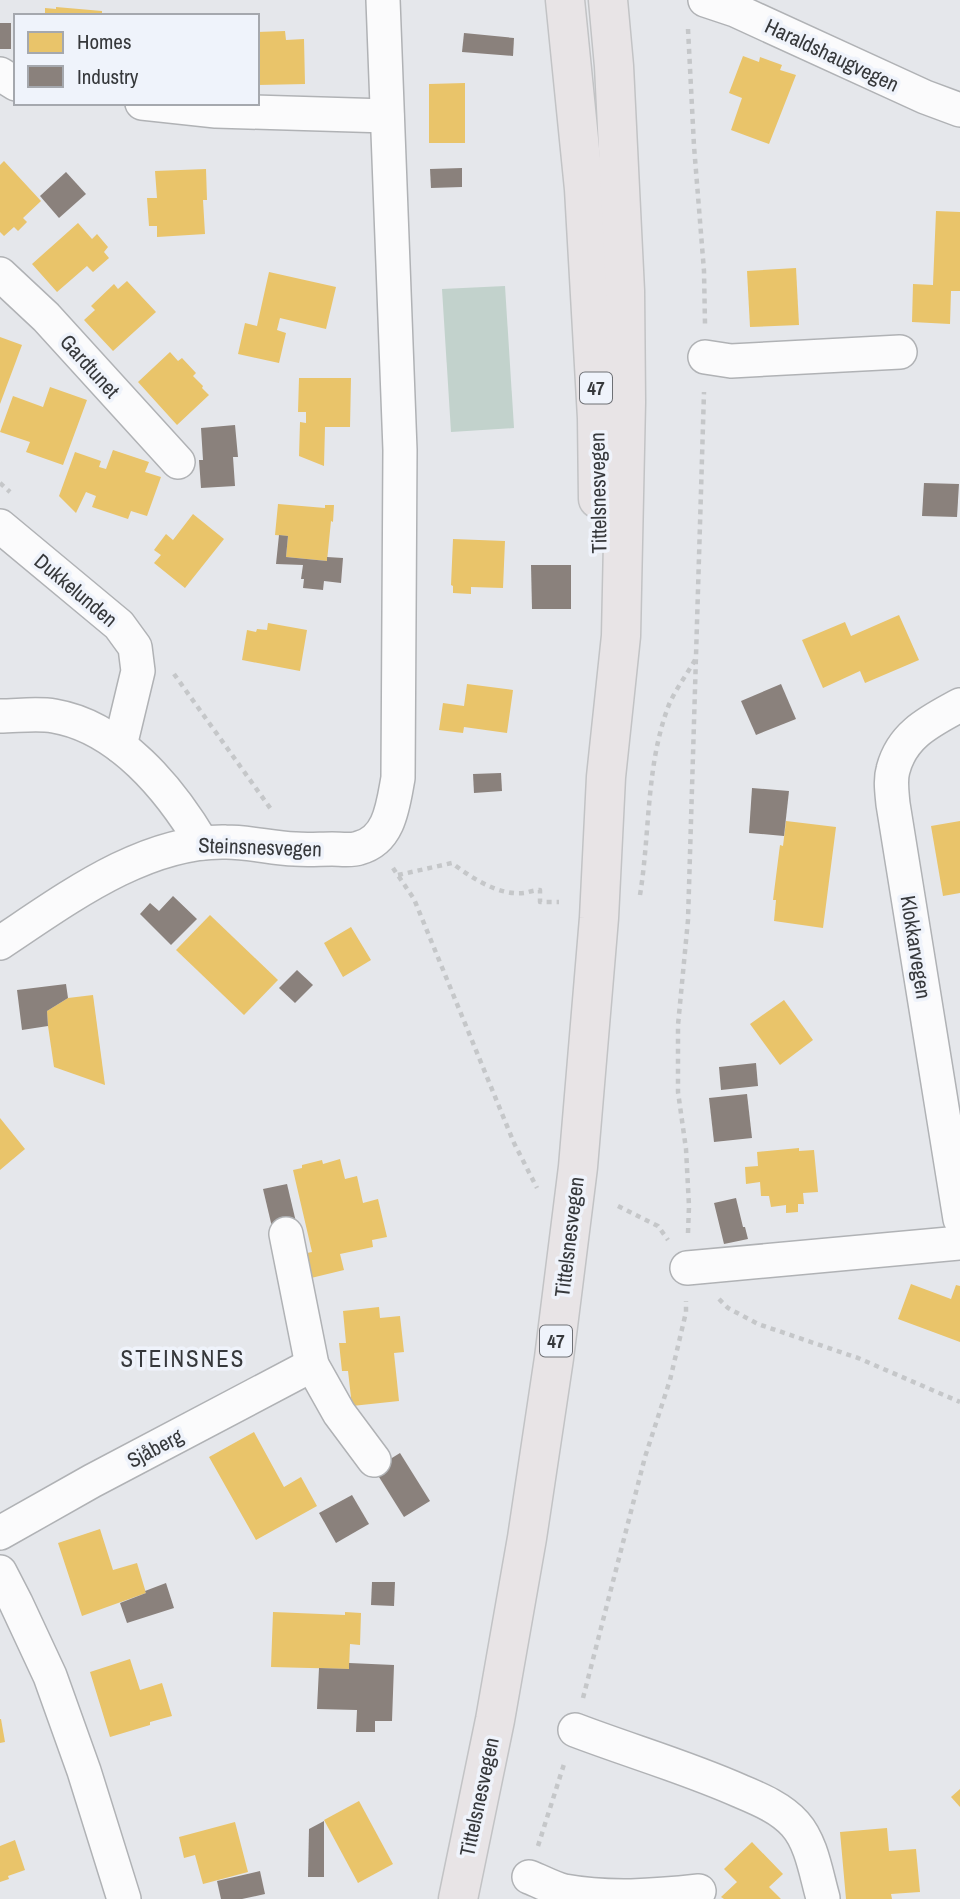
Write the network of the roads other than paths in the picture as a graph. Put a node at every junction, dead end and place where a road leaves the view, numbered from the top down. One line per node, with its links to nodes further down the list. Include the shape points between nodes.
1 (383, 0): 9 (street)
2 (565, 0): 18 (main road, Tittelsnesvegen / 47, via 584,189 597,418)
3 (608, 0): 6 (main road, Tittelsnesvegen / 47)
4 (627, 0): 6 (main road, 47)
5 (696, 13): 8 (street, Haraldshaugvegen, via 735,10)
6 (614, 66): 18 (main road, Tittelsnesvegen / 47, via 625,291 625,402 621,636)
7 (160, 105): 9 (street)
8 (960, 110)
9 (387, 116): 19 (street, Steinsnesvegen, via 400,450 398,778 392,808 386,827 358,849)
10 (0, 274): 13 (street, Gardtunet, via 46,317)
11 (900, 352): 12 (street, via 731,361)
12 (705, 357)
13 (178, 462)
14 (0, 526): 17 (street, Dukkelunden, via 119,625 135,648 138,671)
15 (960, 705): 21 (street, Klokkarvegen, via 920,728 903,746 892,771 892,804)
16 (0, 716): 17 (street, via 53,716 83,725)
17 (120, 746): 19 (street, via 156,777)
18 (606, 777): 34 (main road, Tittelsnesvegen / 47, via 578,1167 554,1357 504,1668)
19 (202, 843): 20 (street, Steinsnesvegen, via 154,854 112,873)
20 (0, 943)
21 (960, 1219)
22 (286, 1234): 25 (street)
23 (960, 1243): 24 (street)
24 (687, 1268)
25 (312, 1365): 26 (street); 27 (street, Sjåberg)
26 (374, 1461)
27 (0, 1533)
28 (0, 1572): 33 (street, via 50,1676)
29 (575, 1730): 32 (street, via 705,1775 769,1804 795,1823 808,1845)
30 (529, 1877): 31 (street, via 562,1891 598,1897)
31 (699, 1891)
32 (824, 1898)
33 (124, 1899)
34 (458, 1899)

